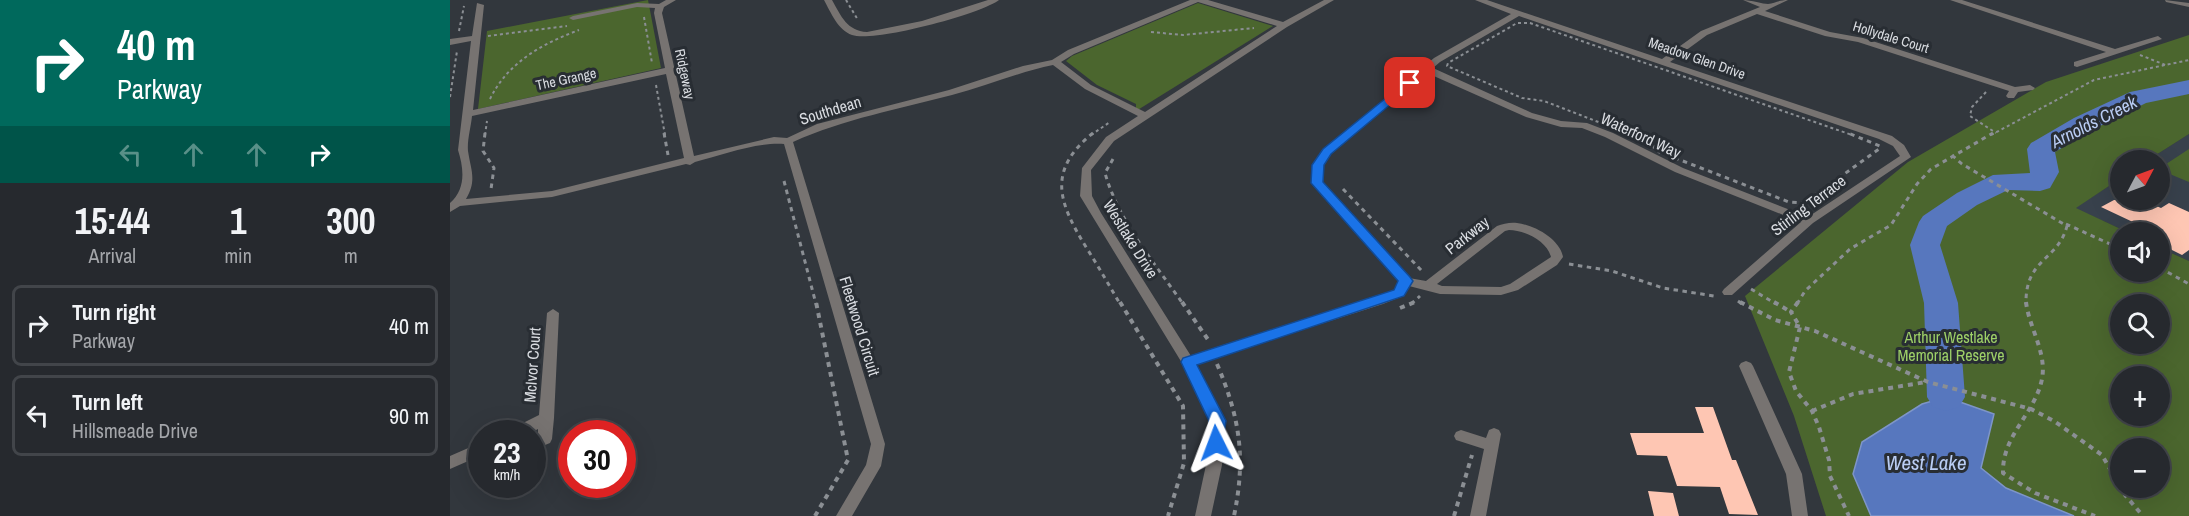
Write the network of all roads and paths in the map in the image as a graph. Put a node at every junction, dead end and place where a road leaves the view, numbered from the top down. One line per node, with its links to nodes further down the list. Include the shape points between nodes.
1 (672, 0): 15 (street)
2 (828, 0): 3 (street, via 846,29 859,35 891,31)
3 (995, 0)
4 (1198, 0): 19 (street); 30 (street, Southdean, via 1061,56)
5 (1315, 0): 19 (street, Westlake Drive, via 1292,15)
6 (1330, 0): 19 (street, Westlake Drive)
7 (1479, 0): 17 (street, Meadow Glen Drive)
8 (1747, 0): 16 (street, Hollydale Court)
9 (1784, 0): 16 (street)
10 (1954, 0): 26 (street)
11 (2169, 0): 13 (street)
12 (480, 5): 23 (street)
13 (2189, 5)
14 (464, 6): 25 (path)
15 (660, 6): 18 (street, via 637,5); 33 (street, Ridgeway, via 658,13)
16 (1765, 9): 29 (street, via 1704,33); 34 (street, Hollydale Court, via 1828,34 1860,40 2012,94)
17 (1518, 13): 29 (street, Meadow Glen Drive); 32 (street)
18 (574, 21): 23 (path)
19 (1284, 26): 39 (street, Westlake Drive)
20 (579, 30): 37 (path, via 538,48 512,67 490,96)
21 (1247, 34): 22 (path, via 1248,31)
22 (1183, 35)
23 (475, 38): 25 (street); 38 (street)
24 (2158, 39): 26 (street)
25 (454, 42): 35 (path)
26 (2112, 51): 31 (street)
27 (2189, 60): 43 (path, via 2169,67 2102,76)
28 (1642, 61): 28 (path, via 1871,141 1879,149 1804,203 1789,202 1657,151 1649,141 1544,100 1522,98 1447,66 1517,23)
29 (1665, 61): 41 (street, Meadow Glen Drive, via 1894,141)
30 (1055, 62): 36 (street, via 1088,87); 40 (street, Southdean, via 821,126)
31 (2077, 64)
32 (1427, 69): 49 (street, Waterford Way, via 1529,115 1561,124 1583,125 1608,135 1679,170); 54 (street, via 1327,152 1318,165 1317,183)
33 (671, 70): 37 (street, The Grange); 45 (street, Ridgeway)
34 (2030, 88)
35 (450, 98)
36 (1130, 107): 39 (street); 77 (path, via 1084,140 1062,173 1062,198 1066,216 1183,406 1185,463)
37 (489, 112): 38 (street, The Grange); 47 (path, via 483,151 494,160 496,173 490,189)
38 (467, 114): 48 (street, via 463,150 470,168 467,188)
39 (1143, 115): 63 (street, Westlake Drive, via 1110,139 1086,170 1086,196)
40 (788, 141): 45 (street, Southdean, via 774,140); 76 (street, Fleetwood Circuit, via 878,444 873,466)
41 (1903, 148): 49 (street, Stirling Terrace, via 1906,157)
42 (1116, 153): 62 (path, via 1105,173 1111,194 1126,223 1188,308)
43 (1952, 155): 50 (path); 59 (path, via 1917,184 1891,225 1850,249 1805,291)
44 (668, 156): 45 (path)
45 (688, 157): 48 (street, Southdean, via 552,195)
46 (783, 181): 75 (path, via 816,303 849,460)
47 (498, 189)
48 (454, 206)
49 (1809, 222): 55 (street, Stirling Terrace)
50 (2064, 223): 51 (path); 66 (path, via 2067,230 2030,276 2025,294 2024,304 2043,360 2042,382)
51 (2110, 244)
52 (1553, 262): 57 (street, via 1502,291 1440,290); 57 (street, Parkway, via 1556,251 1548,243 1530,230 1509,226 1501,228); 58 (path, via 1612,271 1663,288)
53 (2170, 274): 56 (path)
54 (1406, 281): 57 (street); 62 (street, via 1399,293 1379,301)
55 (1739, 282): 58 (street, Stirling Terrace); 59 (path)
56 (2189, 284)
57 (1428, 285)
58 (1726, 296): 61 (path)
59 (1791, 312): 61 (path)
60 (554, 313): 68 (street, McIvor Court)
61 (1799, 330): 65 (path, via 1815,331); 67 (path, via 1789,372 1796,391)
62 (1213, 354): 63 (street); 79 (path, via 1233,400 1240,444 1241,486)
63 (1188, 362): 78 (street, Westlake Drive, via 1218,421)
64 (1746, 366): 82 (street, via 1794,474)
65 (1928, 382): 66 (path); 67 (path, via 1855,392)
66 (2031, 409): 84 (path, via 2005,447 2001,459 2003,473 2013,482); 85 (path, via 2102,455 2125,495)
67 (1812, 411): 83 (path, via 1829,460 1830,476)
68 (547, 418): 69 (street, McIvor Court); 70 (street, McIvor Court)
69 (539, 420)
70 (546, 429)
71 (1461, 436): 72 (street)
72 (1487, 440): 80 (path); 81 (street)
73 (468, 450): 74 (street)
74 (450, 463)
75 (815, 516)
76 (844, 516)
77 (1168, 516)
78 (1203, 516)
79 (1234, 516)
80 (1454, 516)
81 (1478, 516)
82 (1800, 516)
83 (1849, 516)
84 (2095, 516)
85 (2143, 516)

